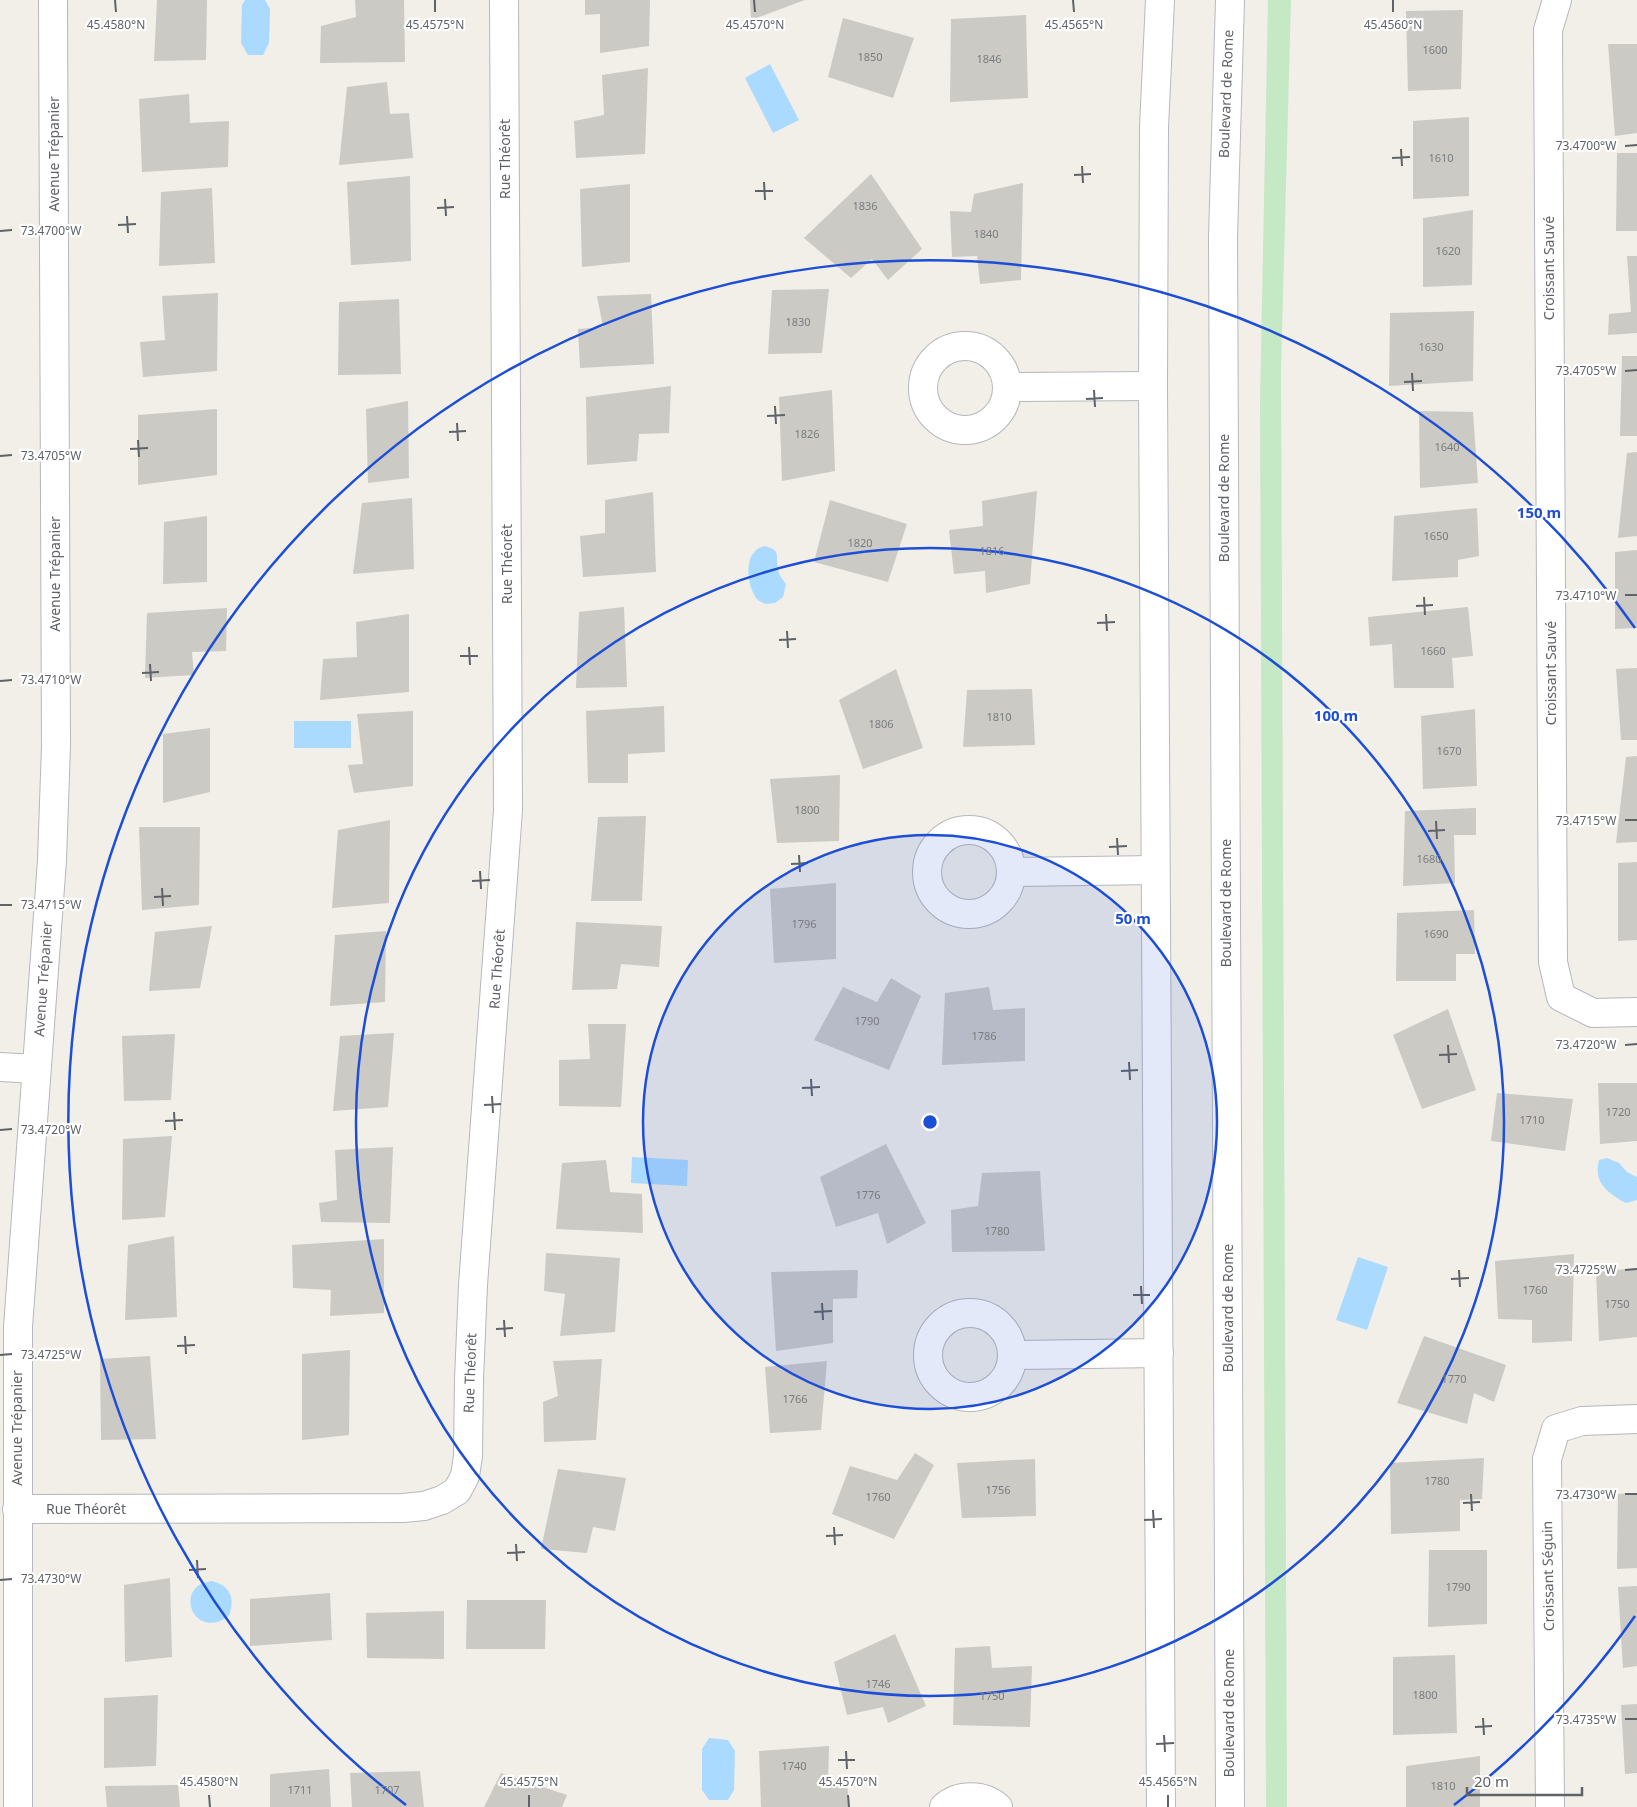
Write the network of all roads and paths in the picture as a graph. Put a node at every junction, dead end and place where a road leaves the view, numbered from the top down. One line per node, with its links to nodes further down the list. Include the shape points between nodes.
1 (53, 0): 12 (street, Avenue Trépanier, via 56,756 52,860)
2 (504, 0): 16 (street, Rue Théorêt, via 508,810 473,1285 466,1476 457,1491 442,1500 403,1508)
3 (1160, 0): 6 (street, via 1154,127)
4 (1230, 0): 21 (street, Boulevard de Rome, via 1223,237)
5 (1557, 0): 10 (street, Croissant Sauvé, via 1548,30 1553,962 1561,997 1593,1013)
6 (1153, 386): 7 (street); 8 (street)
7 (1008, 387)
8 (1156, 870): 9 (street); 13 (street)
9 (1011, 872)
10 (1637, 1012)
11 (0, 1066): 12 (street)
12 (36, 1069): 16 (street, Avenue Trépanier, via 18,1327)
13 (1159, 1353): 14 (street); 20 (street)
14 (1012, 1355)
15 (1637, 1419): 22 (street, Croissant Séguin, via 1582,1421 1556,1429 1546,1458)
16 (17, 1509): 17 (street, Avenue Trépanier)
17 (18, 1807)
18 (944, 1807): 19 (street, via 957,1800 977,1797)
19 (998, 1807)
20 (1161, 1807)
21 (1230, 1807)
22 (1550, 1807)

